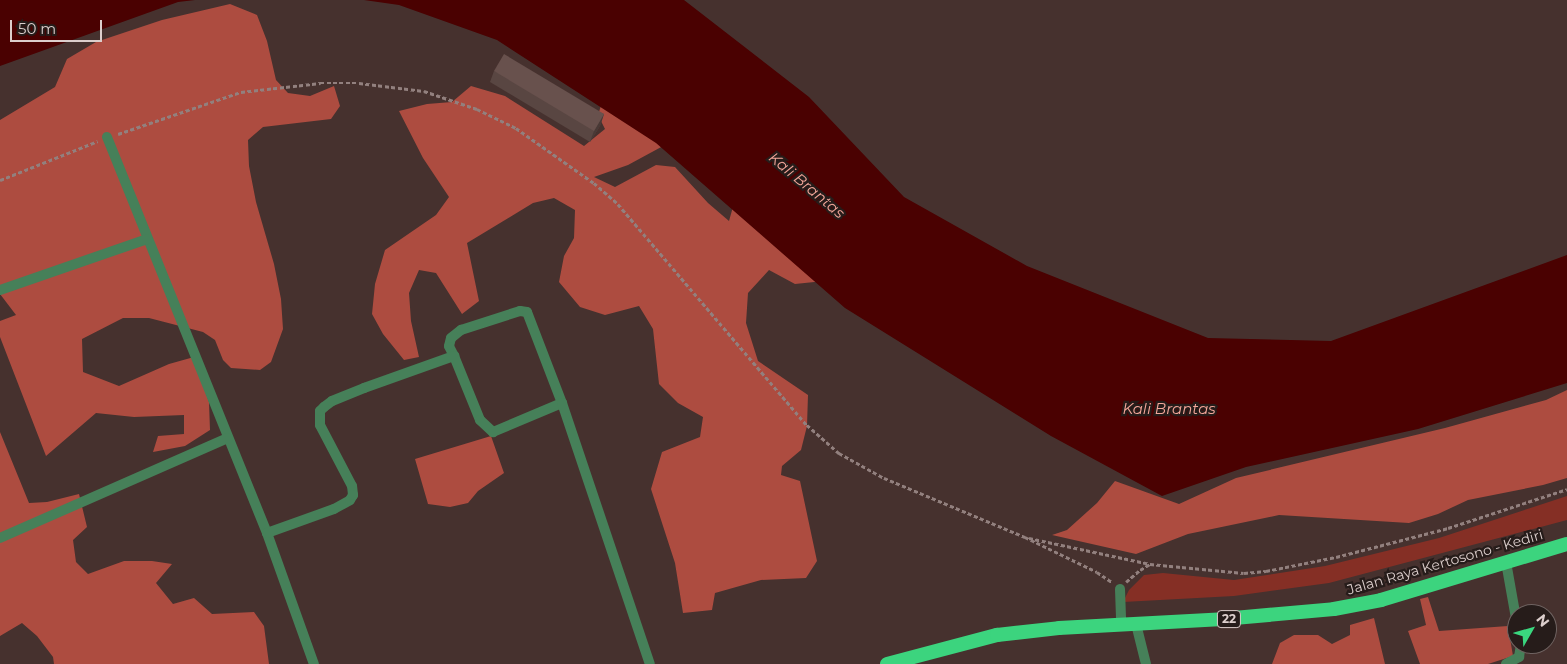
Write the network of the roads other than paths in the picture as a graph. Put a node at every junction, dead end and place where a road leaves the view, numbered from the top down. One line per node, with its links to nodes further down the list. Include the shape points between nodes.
1 (107, 137): 2 (street)
2 (147, 239): 3 (street); 6 (street)
3 (0, 290)
4 (454, 356): 5 (street, via 480,420 493,432); 5 (street, via 449,346 451,338 461,330 520,311 527,312); 7 (street, via 364,388 324,407 320,411 320,425 352,486 353,495 334,509)
5 (562, 403): 17 (street)
6 (228, 438): 7 (street); 8 (street)
7 (267, 533): 16 (street)
8 (0, 538)
9 (1567, 544): 10 (highway, Jalan Raya Kertosono - Kediri / 22)
10 (1506, 562): 12 (street); 14 (highway, Jalan Raya Kertosono - Kediri / 22, via 1381,600 1334,609)
11 (1120, 589): 13 (street)
12 (1513, 604)
13 (1120, 624): 14 (highway, Jalan Raya Kertosono - Kediri / 22); 18 (highway, Jalan Raya Kertosono - Kediri / 22, via 997,635)
14 (1136, 624): 19 (street)
15 (1519, 654): 20 (street)
16 (314, 664)
17 (650, 664)
18 (886, 664)
19 (1146, 664)
20 (1506, 664)

